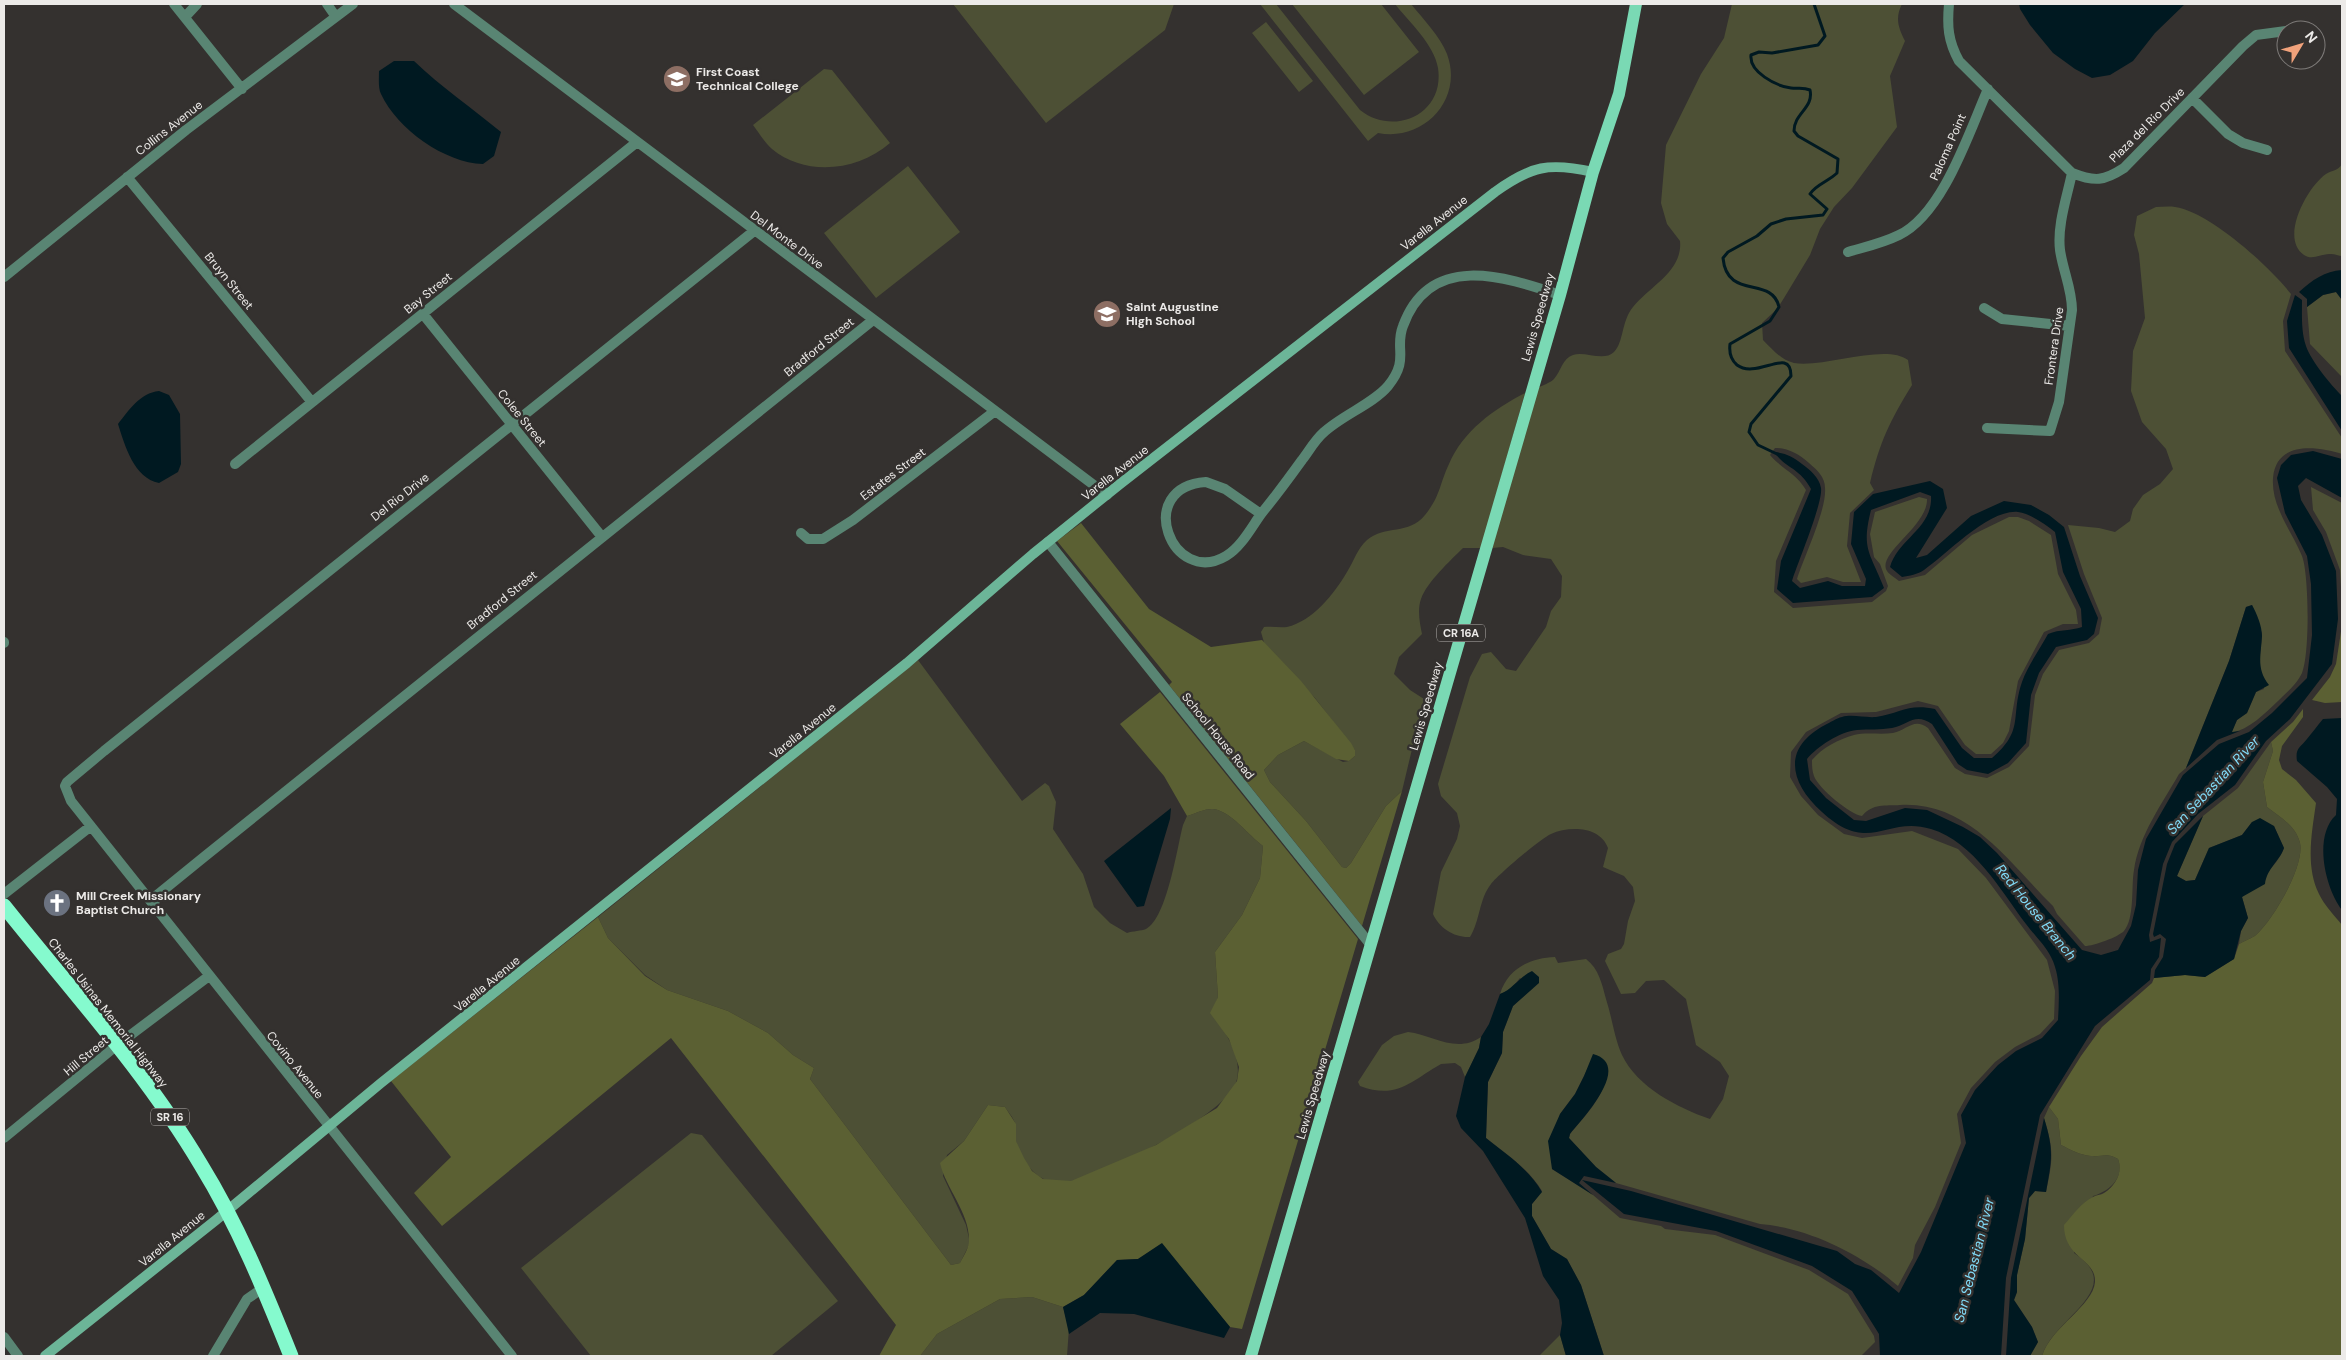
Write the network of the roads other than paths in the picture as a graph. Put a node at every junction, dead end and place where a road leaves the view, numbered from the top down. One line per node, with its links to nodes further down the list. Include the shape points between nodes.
1 (174, 4): 9 (street)
2 (197, 4): 9 (street)
3 (327, 4): 8 (street)
4 (353, 4): 8 (street, Collins Avenue)
5 (454, 4): 14 (street, Del Monte Drive)
6 (1636, 4): 16 (main road, Lewis Speedway / CR 16A, via 1619,94)
7 (1949, 4): 12 (street, via 1947,27 1951,46 1959,61)
8 (336, 16): 11 (street, Collins Avenue)
9 (185, 18): 11 (street)
10 (2276, 32): 13 (street, Plaza del Rio Drive, via 2256,35)
11 (242, 89): 18 (street, Collins Avenue)
12 (1988, 89): 17 (street); 20 (street, Paloma Point, via 1942,191 1922,218 1901,235)
13 (2192, 98): 15 (street, via 2228,134 2243,143); 17 (street, Plaza del Rio Drive, via 2124,168 2108,179 2087,179)
14 (637, 142): 19 (street, Del Monte Drive); 24 (street, Bay Street)
15 (2267, 150)
16 (1593, 172): 22 (main road, Lewis Speedway / CR 16A); 32 (street, Varella Avenue, via 1550,166 1510,182)
17 (2072, 173): 26 (street, Frontera Drive, via 2060,249 2072,296)
18 (127, 177): 21 (street, Collins Avenue); 27 (street, Bruyn Street)
19 (754, 230): 25 (street, Del Monte Drive); 29 (street, Del Rio Drive)
20 (1848, 252)
21 (4, 276)
22 (1560, 295): 33 (street, via 1519,282 1478,275 1448,277 1426,291 1412,306 1402,327 1398,373 1386,388 1340,417 1321,434); 42 (main road, Lewis Speedway / CR 16A)
23 (1984, 308): 26 (street, via 2002,319)
24 (423, 314): 27 (street, Bay Street); 29 (street, Colee Street)
25 (873, 320): 28 (street, Del Monte Drive); 35 (street, Bradford Street)
26 (2069, 326): 30 (street, Frontera Drive, via 2059,402 2050,431)
27 (311, 401): 31 (street, Bay Street)
28 (995, 410): 32 (street, Del Monte Drive); 34 (street, Estates Street, via 890,493 823,540 808,539)
29 (511, 426): 35 (street, Colee Street); 37 (street, Del Rio Drive, via 104,751)
30 (1987, 428)
31 (235, 464)
32 (1107, 495): 36 (street, Varella Avenue)
33 (1261, 514): 33 (street, via 1234,551 1225,557 1207,561 1197,561 1179,551 1165,526 1172,499 1179,491 1196,483 1215,484)
34 (801, 533)
35 (602, 537): 40 (street, Bradford Street, via 204,856 156,896)
36 (1048, 542): 42 (street, School House Road); 45 (street, Varella Avenue, via 900,669)
37 (65, 786): 38 (street, Covino Avenue, via 71,801)
38 (91, 826): 39 (street); 40 (street, Covino Avenue)
39 (4, 894)
40 (154, 905): 43 (street, Covino Avenue)
41 (4, 906): 44 (highway, Charles Usinas Memorial Highway / SR 16)
42 (1370, 944): 55 (main road, Lewis Speedway / CR 16A)
43 (209, 976): 44 (street, Hill Street); 45 (street, Covino Avenue)
44 (116, 1046): 46 (street, Hill Street); 47 (highway, Charles Usinas Memorial Highway / SR 16, via 179,1130)
45 (328, 1126): 47 (street, Varella Avenue); 54 (street, Covino Avenue)
46 (4, 1138)
47 (227, 1210): 48 (highway, Charles Usinas Memorial Highway / SR 16); 51 (street, Varella Avenue)
48 (263, 1288): 52 (street, via 247,1299); 53 (highway, Charles Usinas Memorial Highway / SR 16)
49 (4, 1337): 50 (street)
50 (18, 1356)
51 (45, 1356)
52 (213, 1356)
53 (291, 1356)
54 (512, 1356)
55 (1252, 1356)

